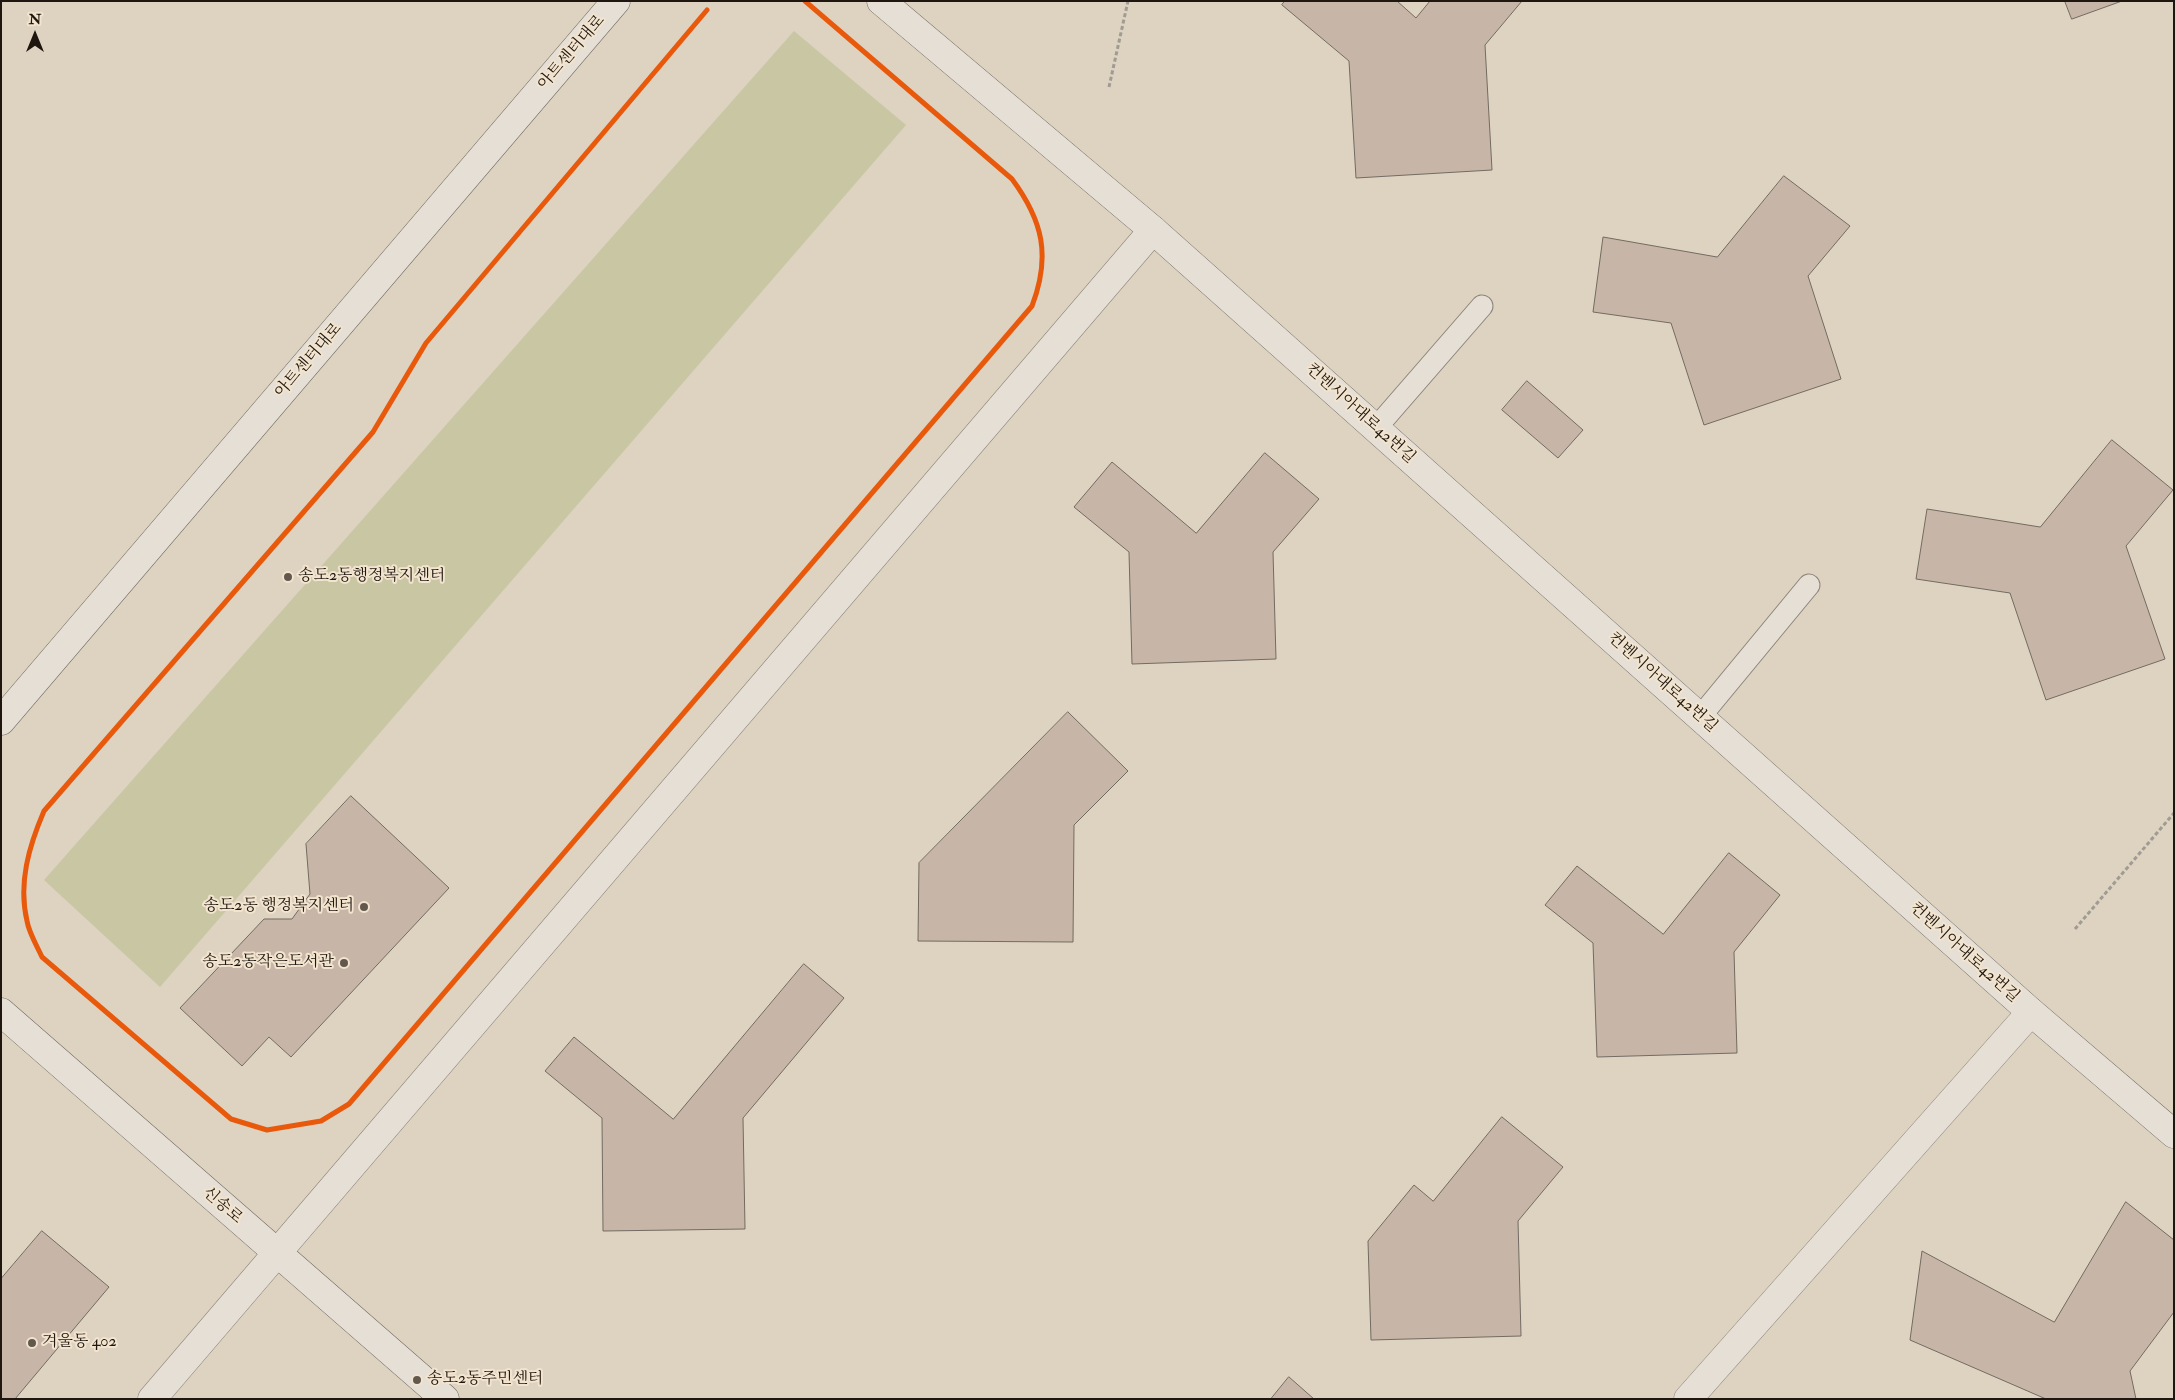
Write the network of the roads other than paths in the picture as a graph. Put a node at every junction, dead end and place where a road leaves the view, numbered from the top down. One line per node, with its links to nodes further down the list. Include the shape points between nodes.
1 (616, 1): 8 (street, 아트센터대로)
2 (881, 1): 3 (street, 컨벤시아대로42번길)
3 (1153, 230): 5 (street, 컨벤시아대로42번길); 12 (street)
4 (1482, 306): 5 (lane)
5 (1376, 428): 7 (street, 컨벤시아대로42번길)
6 (1809, 585): 7 (lane)
7 (1700, 717): 10 (street, 컨벤시아대로42번길)
8 (1, 721)
9 (1, 1012): 12 (street, 신송로)
10 (2031, 1012): 11 (street, 컨벤시아대로42번길); 15 (street)
11 (2174, 1134)
12 (277, 1255): 13 (street); 14 (street, 신송로)
13 (152, 1399)
14 (445, 1399)
15 (1688, 1399)

